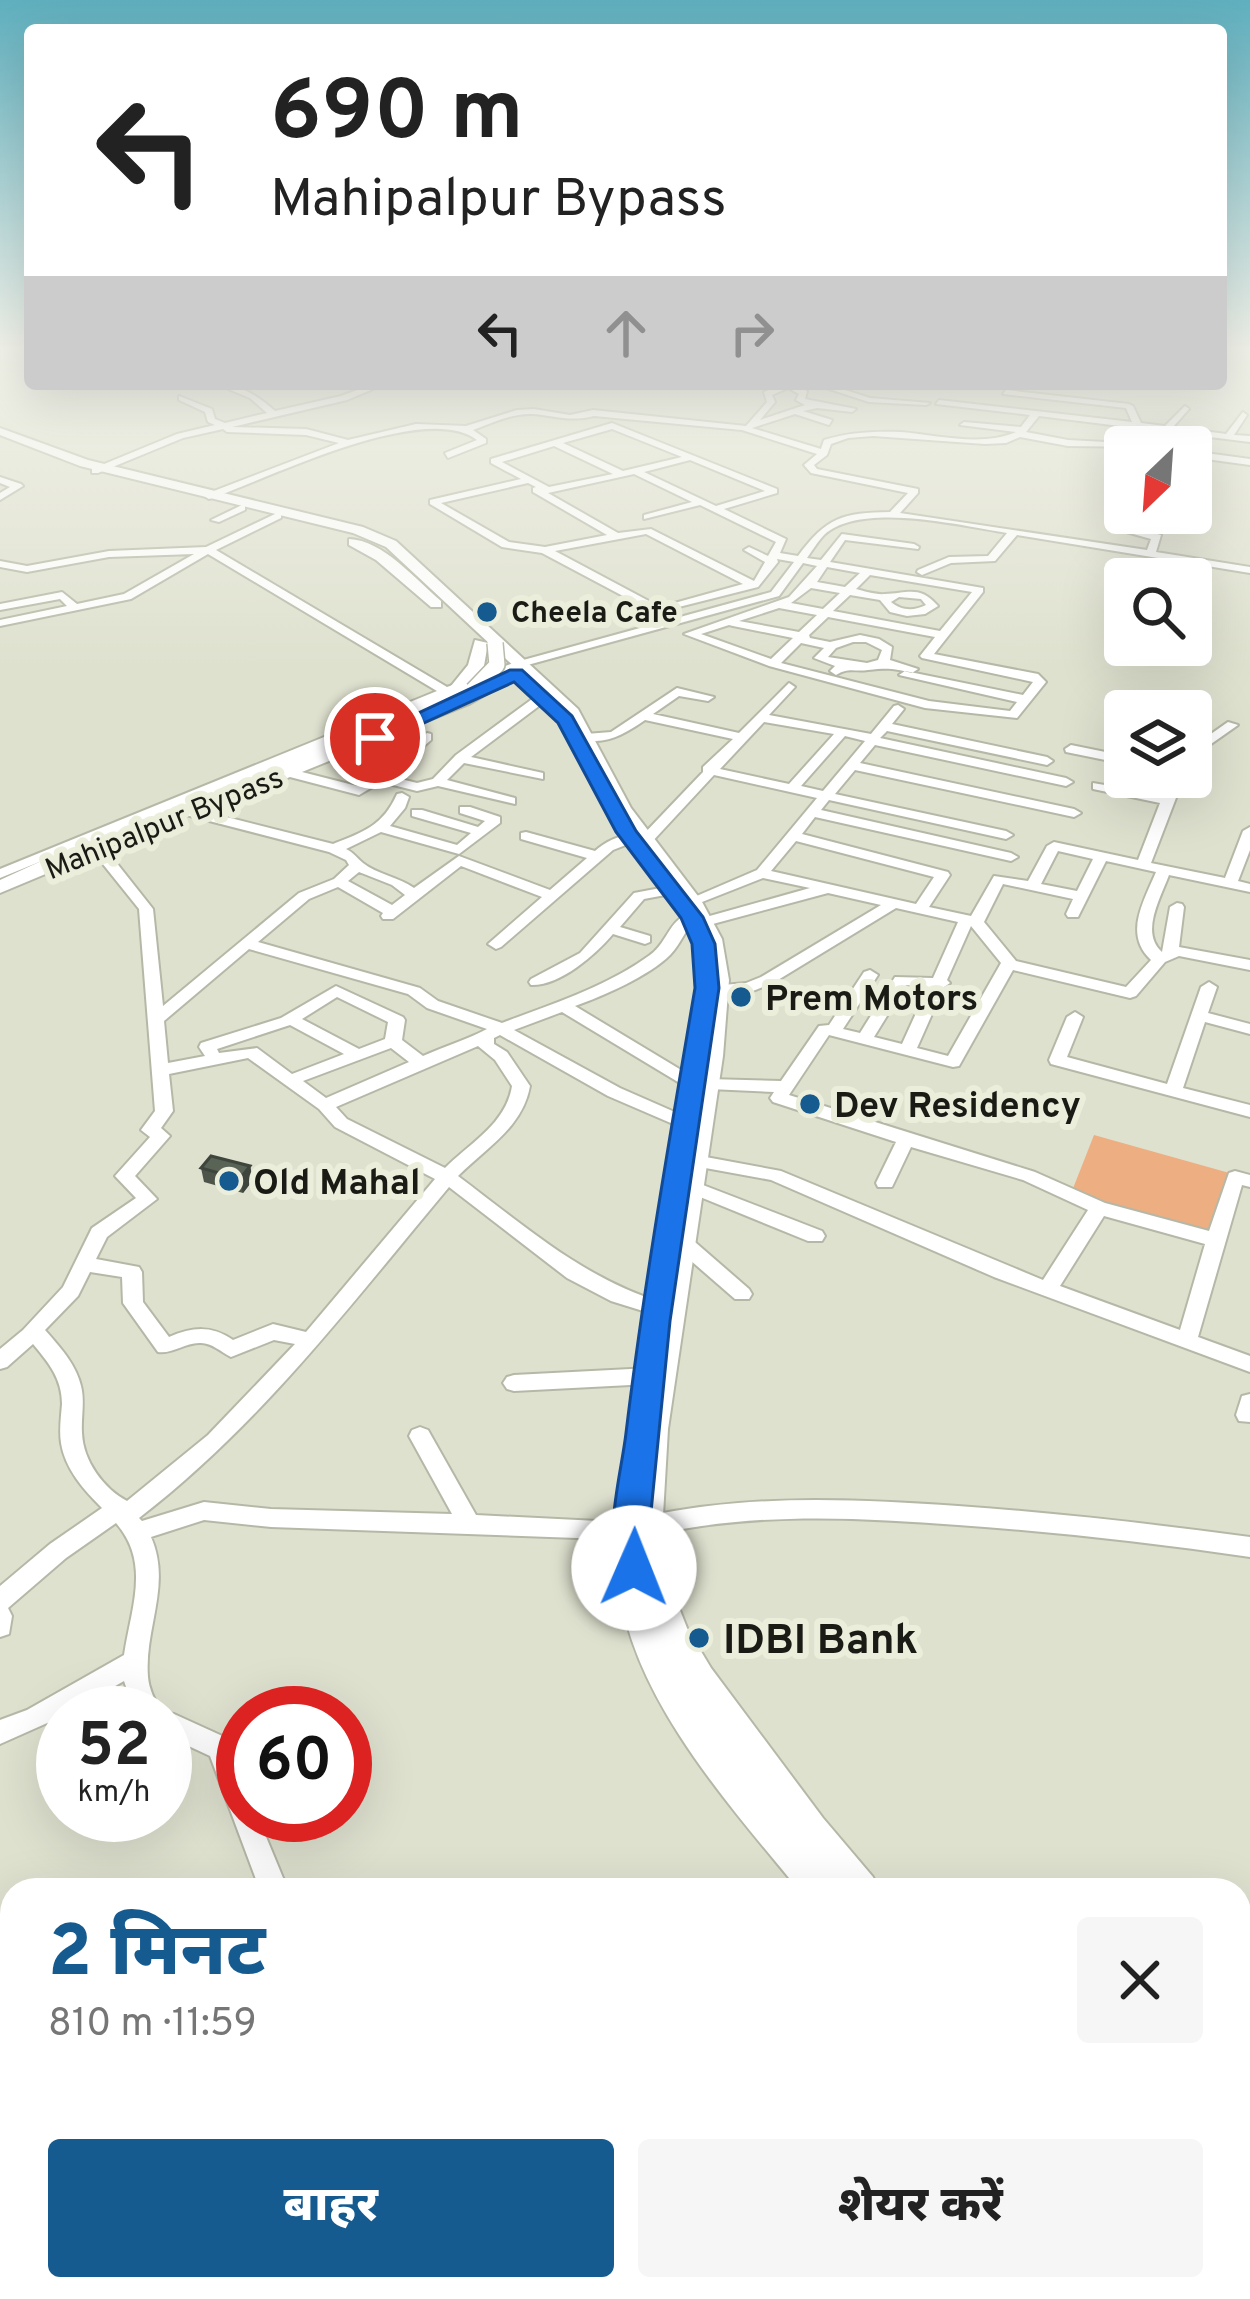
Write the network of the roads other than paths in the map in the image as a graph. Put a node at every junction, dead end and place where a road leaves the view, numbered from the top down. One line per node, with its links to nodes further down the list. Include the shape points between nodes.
1 (57, 454): 13 (main road)
2 (134, 454): 13 (street)
3 (319, 454): 18 (street)
4 (516, 454): 17 (street, via 494,461)
5 (528, 454): 11 (street)
6 (579, 454): 15 (street)
7 (684, 454): 9 (street)
8 (822, 454): 23 (street, via 809,464 822,475 915,491)
9 (691, 457): 14 (street); 22 (street, via 774,491)
10 (1212, 457): 12 (street)
11 (537, 459)
12 (1250, 462)
13 (98, 469): 18 (main road); 21 (main road)
14 (635, 471): 15 (street); 20 (street)
15 (622, 474): 17 (street, via 556,490)
16 (0, 480): 19 (street, via 18,486)
17 (533, 484): 30 (street); 34 (street, via 433,503 506,545)
18 (209, 496): 27 (main road)
19 (0, 497)
20 (701, 502): 22 (street); 26 (street)
21 (242, 508): 24 (main road); 25 (street)
22 (715, 508): 37 (street, via 782,541)
23 (893, 515): 28 (street); 38 (street, via 834,523)
24 (278, 516): 33 (street); 67 (main road, via 374,553)
25 (215, 520)
26 (646, 524): 30 (street); 46 (street)
27 (342, 528): 67 (main road, via 386,549); 74 (main road, via 406,555)
28 (1014, 532): 36 (street); 45 (street, via 991,559 949,560)
29 (1147, 534): 36 (street, via 1155,536)
30 (613, 536): 34 (street, via 618,543)
31 (874, 540): 32 (street); 39 (street, via 868,548 883,552 878,559); 40 (street, via 842,537)
32 (914, 547)
33 (208, 550): 41 (street, via 109,554 27,569); 56 (street, via 133,595); 79 (street)
34 (547, 550): 52 (street, via 659,610)
35 (749, 550): 37 (street)
36 (1150, 554): 44 (street)
37 (777, 556): 38 (street); 46 (street)
38 (803, 556): 40 (street); 50 (street)
39 (858, 556): 40 (street); 42 (street)
40 (827, 557): 42 (street); 47 (street)
41 (0, 564)
42 (847, 566): 43 (street)
43 (869, 570): 45 (street); 48 (street)
44 (1250, 570)
45 (926, 576): 49 (street); 59 (street, via 979,590)
46 (759, 582): 52 (street, via 693,594)
47 (809, 584): 48 (street); 53 (street)
48 (850, 592): 51 (street); 60 (street)
49 (918, 595): 51 (street); 54 (street)
50 (765, 598): 53 (street); 58 (street)
51 (887, 598): 57 (street)
52 (700, 601): 58 (street)
53 (781, 605): 60 (street); 61 (street)
54 (933, 606): 57 (street); 59 (street)
55 (0, 607): 56 (street, via 62,595)
56 (75, 608): 62 (street)
57 (897, 611): 63 (street)
58 (715, 612): 74 (street)
59 (963, 613): 64 (street)
60 (830, 614): 63 (street); 65 (street)
61 (730, 622): 65 (street); 71 (street, via 690,634)
62 (0, 623)
63 (885, 624): 64 (street); 66 (street)
64 (944, 635): 73 (street)
65 (803, 638): 68 (street); 71 (street)
66 (870, 640): 68 (street); 69 (street, via 883,645)
67 (487, 643): 74 (main road); 79 (main road, bridge, via 500,655 497,667)
68 (832, 646): 72 (street, via 820,658)
69 (886, 658): 72 (street); 73 (street)
70 (962, 662): 73 (street); 76 (street); 83 (street, via 1038,678)
71 (773, 664): 75 (street)
72 (843, 665): 75 (street)
73 (916, 665): 76 (street); 80 (street)
74 (524, 667): 79 (street, Mahipalpur Bypass); 81 (main road); 93 (main road, via 568,708); 102 (street, Mahipalpur Bypass, via 465,701)
75 (828, 678): 80 (street)
76 (944, 683): 78 (street)
77 (789, 687): 87 (street)
78 (969, 688): 83 (street); 85 (street)
79 (459, 689): 135 (street, Mahipalpur Bypass); 139 (main road)
80 (885, 693): 85 (street)
81 (543, 697): 98 (street); 124 (main road, via 566,720)
82 (708, 697): 86 (street, via 677,692)
83 (1027, 700): 85 (street, via 1009,716)
84 (898, 709): 89 (street)
85 (963, 710)
86 (643, 716): 92 (street); 93 (street, via 614,735)
87 (759, 717): 90 (street); 92 (street)
88 (1232, 725): 95 (street)
89 (883, 726): 94 (street); 99 (street)
90 (843, 731): 94 (street); 108 (street)
91 (427, 737): 104 (street)
92 (740, 737): 101 (street)
93 (586, 738): 124 (main road)
94 (869, 738): 100 (street); 106 (street)
95 (1212, 739)
96 (1071, 749): 97 (street)
97 (1104, 756)
98 (461, 758): 103 (street); 105 (street)
99 (1047, 761)
100 (851, 764): 110 (street); 117 (street)
101 (708, 770): 108 (street); 124 (street)
102 (288, 773): 104 (street, via 359,791); 114 (street, Mahipalpur Bypass)
103 (538, 776)
104 (380, 778): 105 (street, via 417,787)
105 (438, 782): 112 (street)
106 (1066, 782)
107 (1099, 786): 111 (street)
108 (792, 789): 110 (street)
109 (402, 796): 118 (street)
110 (827, 796): 116 (street); 121 (street)
111 (1168, 800): 131 (street)
112 (510, 801)
113 (465, 810): 120 (street, via 495,819)
114 (191, 812): 125 (street); 126 (street, Mahipalpur Bypass)
115 (417, 813): 120 (street)
116 (814, 813): 123 (street); 130 (street)
117 (1074, 813)
118 (381, 828): 125 (street); 127 (street)
119 (1250, 831): 137 (street)
120 (481, 832): 127 (street)
121 (1006, 835)
122 (526, 836): 128 (street)
123 (794, 836): 134 (street); 148 (street, via 943,875)
124 (638, 840): 128 (street); 146 (main road)
125 (334, 849): 132 (street)
126 (99, 850): 139 (street, Mahipalpur Bypass); 166 (street, via 146,909)
127 (459, 855): 142 (street); 143 (street)
128 (596, 856): 143 (street)
129 (1101, 856): 131 (street); 138 (street, via 1052,846); 144 (street)
130 (1011, 857)
131 (1143, 865): 133 (street)
132 (357, 866): 136 (street); 142 (street)
133 (1164, 869): 137 (street); 155 (street, via 1141,936 1144,948)
134 (762, 873): 140 (street); 146 (street)
135 (0, 874)
136 (339, 882): 142 (street, via 391,914); 153 (street, via 304,896)
137 (1229, 884): 141 (street)
138 (1033, 886): 144 (street); 150 (street, via 999,879)
139 (0, 887)
140 (829, 888): 145 (street); 146 (street)
141 (1250, 888)
142 (413, 894)
143 (550, 895): 154 (street)
144 (1082, 897): 149 (street)
145 (894, 903): 148 (street); 162 (street, via 767,980)
146 (689, 907): 151 (street, via 642,895); 162 (main road, via 716,951); 163 (street, via 662,956); 179 (main road, via 708,974)
147 (1177, 908): 155 (street)
148 (920, 909): 150 (street)
149 (1073, 914)
150 (970, 924): 156 (street); 160 (street)
151 (612, 929): 152 (street); 159 (street, via 581,959)
152 (645, 939)
153 (247, 944): 166 (street); 170 (street, via 414,991 431,1008 466,1012)
154 (496, 944)
155 (1165, 956): 156 (street, via 1130,993); 157 (street, via 1186,951)
156 (1010, 964): 173 (street, via 955,1061)
157 (1250, 965)
158 (870, 975): 169 (street)
159 (537, 982)
160 (942, 983): 171 (street, via 901,980); 173 (street)
161 (1209, 987): 165 (street)
162 (717, 989): 179 (main road)
163 (562, 1005): 170 (street); 179 (street)
164 (1075, 1016): 181 (street, via 1057,1060)
165 (1199, 1016): 168 (street); 181 (street)
166 (158, 1018): 177 (street)
167 (290, 1019): 172 (street, via 335,992 397,1020); 174 (street); 175 (street, via 207,1047)
168 (1250, 1029)
169 (834, 1030): 171 (street); 180 (street, via 824,1030)
170 (490, 1034): 176 (street); 184 (street); 187 (street, via 522,1092 505,1121)
171 (865, 1038): 173 (street)
172 (393, 1042): 174 (street); 176 (street)
173 (908, 1050)
174 (358, 1055): 178 (street)
175 (215, 1059): 177 (street); 178 (street, via 251,1052)
176 (422, 1063): 182 (street)
177 (161, 1070): 194 (street, via 164,1111 150,1130 160,1136 124,1176 148,1197 99,1232)
178 (290, 1080): 182 (street)
179 (701, 1084): 180 (street); 184 (main road); 186 (main road)
180 (785, 1087): 185 (street, via 781,1101)
181 (1173, 1091): 183 (street)
182 (325, 1105): 187 (street, via 341,1123)
183 (1250, 1111)
184 (687, 1124): 197 (main road)
185 (906, 1139): 189 (street); 190 (street, via 1029,1176)
186 (693, 1174): 191 (street); 193 (main road); 195 (street, via 776,1175)
187 (447, 1177): 197 (street, via 574,1273); 199 (street)
188 (1250, 1181): 192 (street, via 1235,1177)
189 (885, 1183)
190 (1099, 1208): 192 (street); 195 (street)
191 (815, 1236)
192 (1216, 1240): 200 (street)
193 (681, 1241): 196 (street); 208 (main road)
194 (86, 1264): 198 (street); 199 (street, via 132,1272 133,1303 165,1347 195,1334 231,1348 274,1332)
195 (1048, 1289): 200 (street)
196 (742, 1294)
197 (656, 1307): 203 (main road)
198 (34, 1332): 201 (street); 206 (street, via 70,1386 67,1427 78,1463)
199 (310, 1340): 206 (street)
200 (1187, 1341): 202 (street)
201 (0, 1361)
202 (1250, 1364)
203 (650, 1376): 204 (street); 208 (main road)
204 (514, 1383)
205 (420, 1436): 207 (street)
206 (128, 1518): 207 (street, via 204,1511); 210 (street, via 58,1551); 213 (street, via 150,1573)
207 (470, 1526): 208 (street)
208 (640, 1528): 209 (street, via 718,1510 799,1505); 218 (main road, via 638,1609 655,1656 746,1795); 219 (main road, via 656,1593 699,1679)
209 (1250, 1547)
210 (0, 1601)
211 (0, 1616): 212 (street)
212 (0, 1626)
213 (136, 1661): 214 (street); 215 (street)
214 (139, 1686)
215 (0, 1732)
216 (255, 1842): 217 (street)
217 (269, 1878)
218 (813, 1878)
219 (850, 1878)

